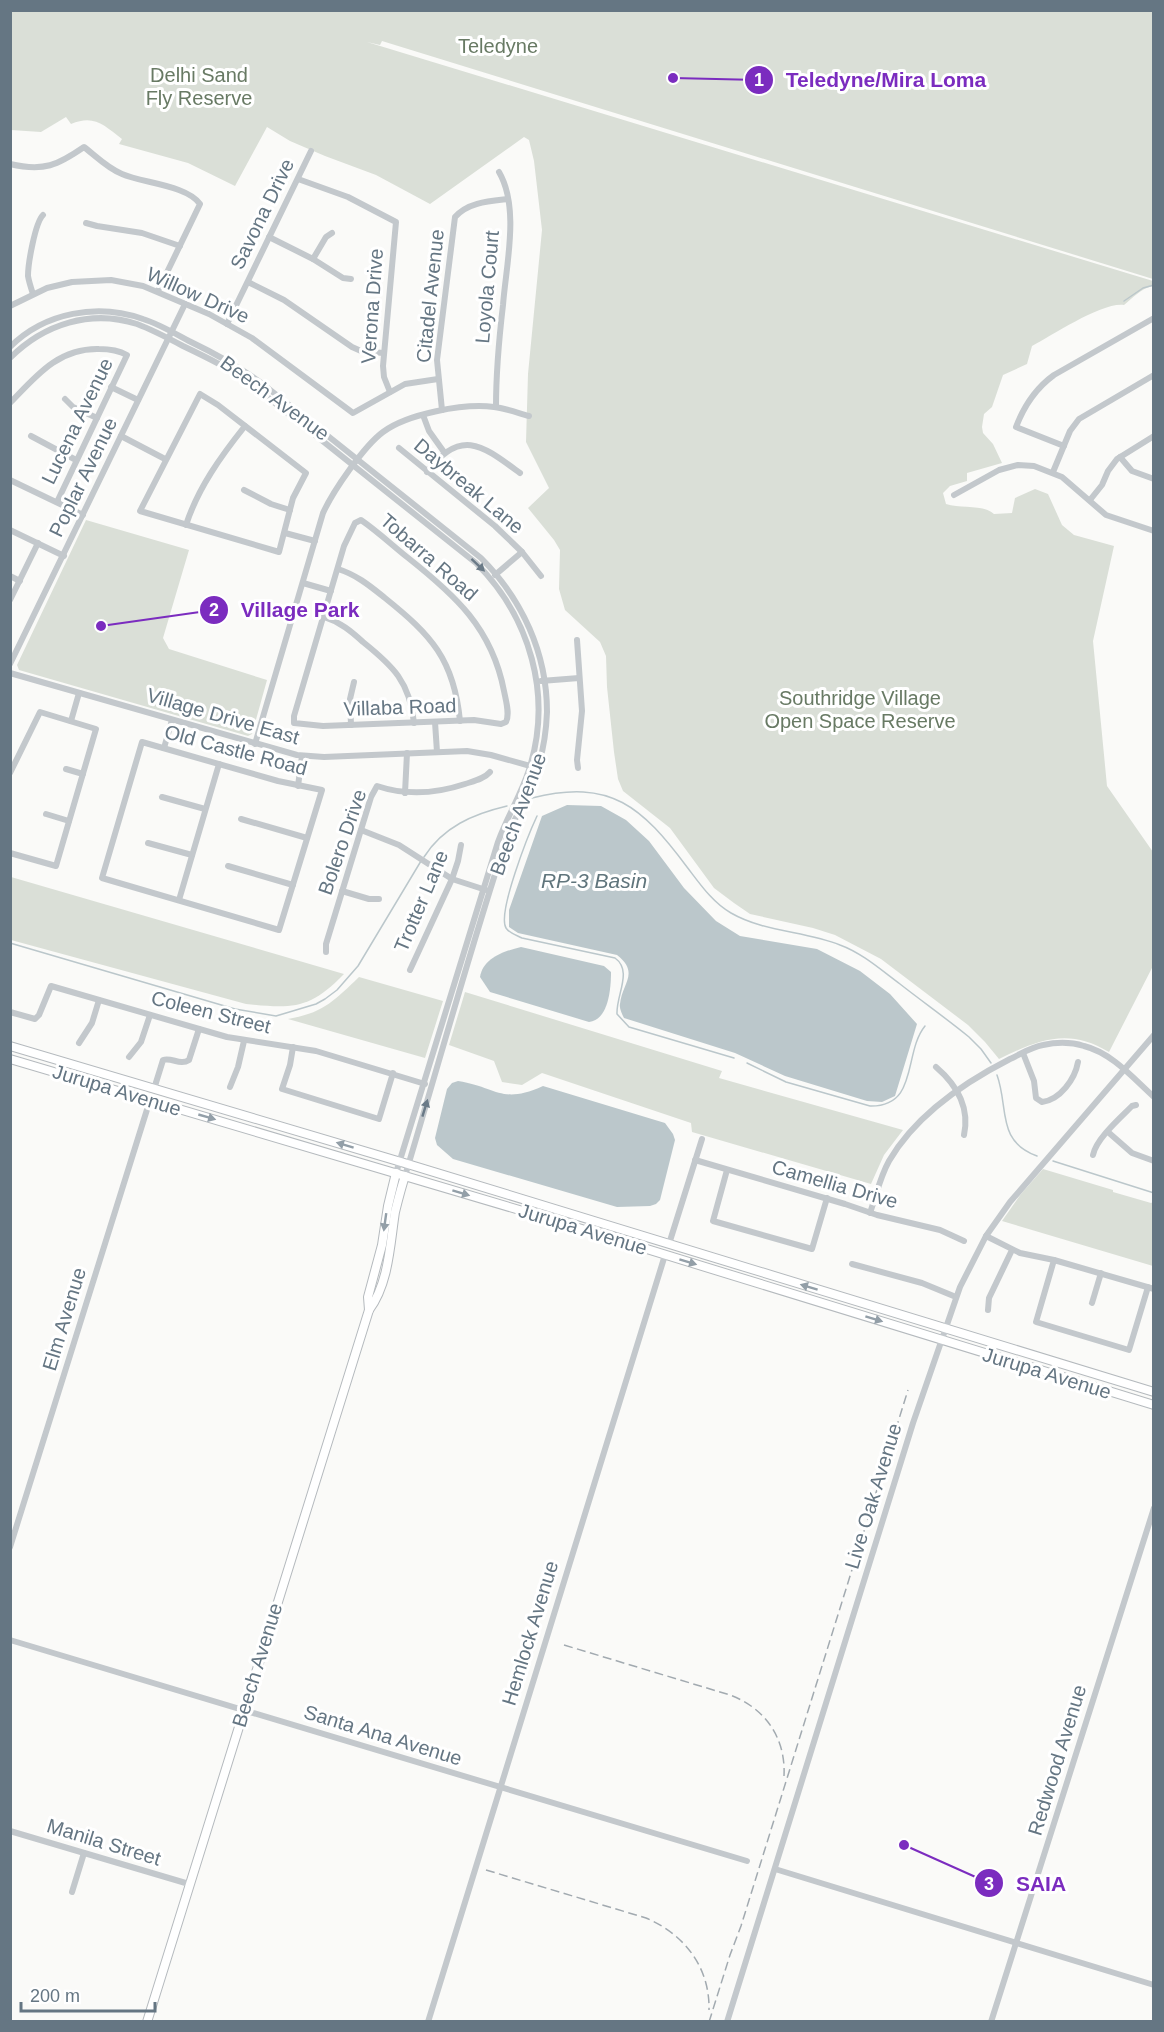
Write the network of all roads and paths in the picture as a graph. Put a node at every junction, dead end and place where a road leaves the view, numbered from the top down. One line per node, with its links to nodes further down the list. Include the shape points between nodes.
1 (311, 151): 4 (street, Savona Drive)
2 (10, 164): 10 (street, via 49,166 84,147 115,171 195,198 200,204)
3 (499, 172): 5 (street, Loyola Court)
4 (298, 179): 9 (street, Savona Drive); 23 (street, Verona Drive, via 348,196 396,222)
5 (508, 199): 26 (street, Citadel Avenue, via 476,204 455,217); 32 (street, Loyola Court, via 510,229)
6 (43, 215): 15 (street, via 28,268)
7 (86, 223): 10 (street, via 142,233)
8 (332, 233): 11 (street)
9 (269, 237): 11 (street); 13 (street, Savona Drive)
10 (180, 246): 14 (street)
11 (313, 259): 12 (street)
12 (351, 279)
13 (248, 282): 19 (street, Savona Drive); 23 (street, via 284,300 354,348)
14 (158, 291): 15 (street, Willow Drive, via 117,280 94,279); 16 (street, Willow Drive)
15 (33, 294): 17 (street, Willow Drive)
16 (185, 304): 19 (street, Willow Drive); 20 (street, Poplar Avenue)
17 (10, 306)
18 (1154, 318): 41 (street, via 1049,378 1027,403 1016,427)
19 (226, 324): 28 (street, Willow Drive, via 269,350 353,413)
20 (170, 335): 21 (street, via 146,320 90,311 56,318); 22 (street, via 135,324 93,318 53,327); 30 (street, Poplar Avenue); 47 (street, Beech Avenue, via 241,368)
21 (12, 342): 22 (street)
22 (20, 348): 24 (street)
23 (383, 353): 28 (street, Verona Drive, via 383,373)
24 (10, 358)
25 (1154, 375): 41 (street, via 1083,416 1071,429)
26 (438, 379): 28 (street, via 413,382); 33 (street, Citadel Avenue)
27 (111, 387): 30 (street); 31 (street, Lucena Avenue, via 127,355 95,349 67,354 51,362); 36 (street, Lucena Avenue)
28 (390, 392)
29 (65, 399): 36 (street)
30 (138, 400): 39 (street, Poplar Avenue)
31 (10, 404)
32 (496, 407): 33 (street); 35 (street)
33 (442, 410): 34 (street)
34 (423, 415): 43 (street); 47 (street, via 384,431)
35 (529, 416)
36 (97, 418): 46 (street, Lucena Avenue)
37 (245, 426): 45 (street, via 200,394); 57 (street, via 306,473); 59 (street, via 214,467)
38 (31, 436): 46 (street)
39 (121, 436): 45 (street); 58 (street, Poplar Avenue)
40 (1154, 436): 44 (street)
41 (1064, 446): 49 (street)
42 (399, 448): 48 (street, Daybreak Lane)
43 (444, 452): 48 (street); 50 (street, via 462,445 479,447)
44 (1120, 457): 51 (street, via 1132,471); 55 (street)
45 (165, 459): 59 (street, via 140,511)
46 (76, 460): 56 (street, Lucena Avenue)
47 (356, 463): 63 (street, via 330,497); 68 (street, Beech Avenue, via 466,544); 71 (street, Beech Avenue, one-way to 71)
48 (427, 472): 65 (street, Daybreak Lane)
49 (1053, 472): 54 (street, via 1029,465 1005,467); 55 (street)
50 (520, 473)
51 (1154, 478)
52 (10, 480): 56 (street)
53 (244, 490): 57 (street)
54 (954, 495)
55 (1089, 500): 61 (street, via 1111,518)
56 (57, 502): 58 (street)
57 (290, 510): 62 (street)
58 (83, 515): 66 (street, Poplar Avenue)
59 (186, 525): 62 (street, via 279,552)
60 (10, 530): 64 (street)
61 (1154, 531)
62 (285, 533): 63 (street)
63 (315, 541): 73 (street)
64 (38, 543): 66 (street); 72 (street)
65 (522, 552): 68 (street); 70 (street, Daybreak Lane)
66 (64, 556): 78 (street, Poplar Avenue)
67 (338, 569): 74 (street); 86 (street, via 365,582 427,635 451,675); 87 (street, Tobarra Road, via 350,533 361,520 439,583 471,615 484,637 503,688)
68 (497, 574): 71 (street); 81 (street, Beech Avenue, via 528,624 536,644)
69 (10, 576): 72 (street)
70 (542, 576)
71 (491, 578): 81 (street, Beech Avenue, via 520,624)
72 (20, 581): 75 (street)
73 (303, 583): 74 (street); 91 (street)
74 (331, 591): 76 (street)
75 (10, 600)
76 (324, 617): 89 (street, via 344,626 394,669 409,695); 90 (street, Villaba Road, via 294,723)
77 (577, 640): 80 (street)
78 (10, 664)
79 (10, 673): 83 (street, Village Drive East)
80 (579, 678): 81 (street); 98 (street, via 582,711)
81 (541, 681): 97 (street, Beech Avenue)
82 (354, 682): 90 (street)
83 (79, 693): 84 (street, Village Drive East); 85 (street)
84 (172, 720): 91 (street, Village Drive East); 92 (street)
85 (71, 721): 101 (street, via 40,712); 102 (street, via 96,729)
86 (460, 721): 87 (street, Villaba Road); 88 (street, Villaba Road)
87 (507, 721)
88 (435, 722): 89 (street, Villaba Road); 93 (street)
89 (414, 723): 90 (street, Villaba Road)
90 (351, 725)
91 (255, 744): 95 (street, Village Drive East)
92 (164, 748): 96 (street, Old Castle Road); 122 (street, Old Castle Road, via 142,742 102,878)
93 (437, 752): 94 (street, Village Drive East); 97 (street, Village Drive East, via 478,752)
94 (407, 753): 95 (street, Village Drive East); 104 (street)
95 (302, 756): 103 (street)
96 (219, 764): 103 (street, Old Castle Road); 106 (street)
97 (534, 767): 119 (street, Beech Avenue, via 503,826)
98 (578, 768)
99 (66, 769): 102 (street)
100 (490, 772): 104 (street, Bolero Drive, via 450,789)
101 (10, 773)
102 (82, 774): 109 (street)
103 (298, 786): 111 (street, Old Castle Road, via 322,790)
104 (405, 793): 110 (street, Bolero Drive, via 377,786)
105 (162, 796): 106 (street)
106 (205, 809): 115 (street)
107 (46, 814): 109 (street)
108 (241, 819): 111 (street)
109 (69, 821): 114 (street, via 56,866)
110 (360, 830): 117 (street, via 390,841); 120 (street, Bolero Drive)
111 (308, 838): 118 (street)
112 (148, 843): 115 (street)
113 (462, 845): 117 (street, Trotter Lane)
114 (10, 853)
115 (192, 855): 122 (street)
116 (228, 866): 118 (street)
117 (452, 879): 119 (street); 124 (street, Trotter Lane)
118 (293, 885): 122 (street, via 279,930)
119 (487, 890): 141 (street, Beech Avenue); 154 (street, Beech Avenue, one-way to 119)
120 (342, 891): 121 (street); 123 (street, Bolero Drive)
121 (378, 899)
122 (179, 900)
123 (326, 952)
124 (410, 970)
125 (99, 1000): 126 (street, Coleen Street, via 51,986 35,1019); 127 (street, Coleen Street); 131 (street, via 92,1023)
126 (10, 1012)
127 (150, 1015): 128 (street, Coleen Street); 135 (street, via 141,1042)
128 (199, 1029): 130 (street, Coleen Street); 143 (street, via 189,1060 163,1060)
129 (1154, 1035): 139 (street, Live Oak Avenue)
130 (244, 1041): 133 (street, Coleen Street); 142 (street)
131 (79, 1043)
132 (10, 1046): 143 (main road, Jurupa Avenue)
133 (293, 1047): 140 (street, Coleen Street); 140 (street, via 282,1089 379,1119)
134 (1023, 1053): 137 (street, via 1035,1081 1036,1098 1042,1102 1066,1087); 139 (street, via 1042,1045 1074,1044 1100,1052); 144 (street)
135 (129, 1057)
136 (10, 1059): 146 (main road, Jurupa Avenue)
137 (1078, 1062)
138 (936, 1067): 144 (street)
139 (1123, 1070): 145 (street); 159 (street, Live Oak Avenue, via 1036,1169)
140 (393, 1073): 141 (street, Coleen Street)
141 (425, 1084): 154 (street, Beech Avenue)
142 (230, 1087)
143 (154, 1089): 154 (main road, Jurupa Avenue, one-way to 143)
144 (957, 1090): 149 (street, via 966,1110); 158 (street, via 932,1110 893,1155)
145 (1154, 1097)
146 (150, 1100): 156 (main road, Jurupa Avenue, one-way to 156); 176 (street, Elm Avenue)
147 (1136, 1105): 148 (street)
148 (1108, 1132): 151 (street); 153 (street, via 1135,1155)
149 (964, 1135)
150 (702, 1139): 152 (street)
151 (1093, 1155)
152 (695, 1160): 155 (street, Camellia Drive); 161 (street)
153 (1154, 1161)
154 (405, 1163): 156 (street, Beech Avenue); 161 (main road, Jurupa Avenue)
155 (728, 1170): 157 (street, Camellia Drive); 157 (street, via 713,1221 812,1249)
156 (401, 1175): 163 (main road, Jurupa Avenue, one-way to 163); 178 (main road, Beech Avenue, via 388,1258 376,1300 369,1310)
157 (826, 1198): 158 (street, Camellia Drive)
158 (870, 1212): 160 (street, Camellia Drive, via 940,1230)
159 (986, 1236): 162 (street); 168 (street, Live Oak Avenue)
160 (964, 1241)
161 (669, 1244): 171 (main road, Jurupa Avenue, one-way to 161)
162 (1012, 1250): 164 (street); 170 (street, via 989,1298)
163 (665, 1255): 172 (main road, Jurupa Avenue, one-way to 172); 179 (street, Hemlock Avenue)
164 (1054, 1260): 166 (street); 167 (street, via 1036,1322 1129,1350)
165 (852, 1264): 168 (street, via 922,1283)
166 (1101, 1273): 167 (street); 169 (street)
167 (1151, 1288)
168 (956, 1297): 171 (street, Live Oak Avenue)
169 (1092, 1303)
170 (988, 1310)
171 (945, 1329): 172 (street, Live Oak Avenue); 173 (main road, Jurupa Avenue)
172 (942, 1340): 174 (main road, Jurupa Avenue); 183 (street, Live Oak Avenue)
173 (1154, 1392)
174 (1154, 1405)
175 (1154, 1508): 186 (street, Redwood Avenue)
176 (10, 1547)
177 (10, 1640): 178 (street, Santa Ana Avenue)
178 (243, 1710): 179 (street, Santa Ana Avenue); 184 (main road, Beech Avenue)
179 (499, 1787): 182 (street, Santa Ana Avenue); 189 (street, Hemlock Avenue)
180 (10, 1831): 181 (street, Manila Street)
181 (84, 1853): 184 (street, Manila Street); 185 (street)
182 (747, 1861)
183 (775, 1869): 186 (street); 190 (street, Live Oak Avenue)
184 (189, 1884): 188 (main road, Beech Avenue)
185 (72, 1892)
186 (1017, 1943): 187 (street); 191 (street, Redwood Avenue)
187 (1154, 1985)
188 (147, 2022)
189 (428, 2022)
190 (727, 2022)
191 (991, 2022)

